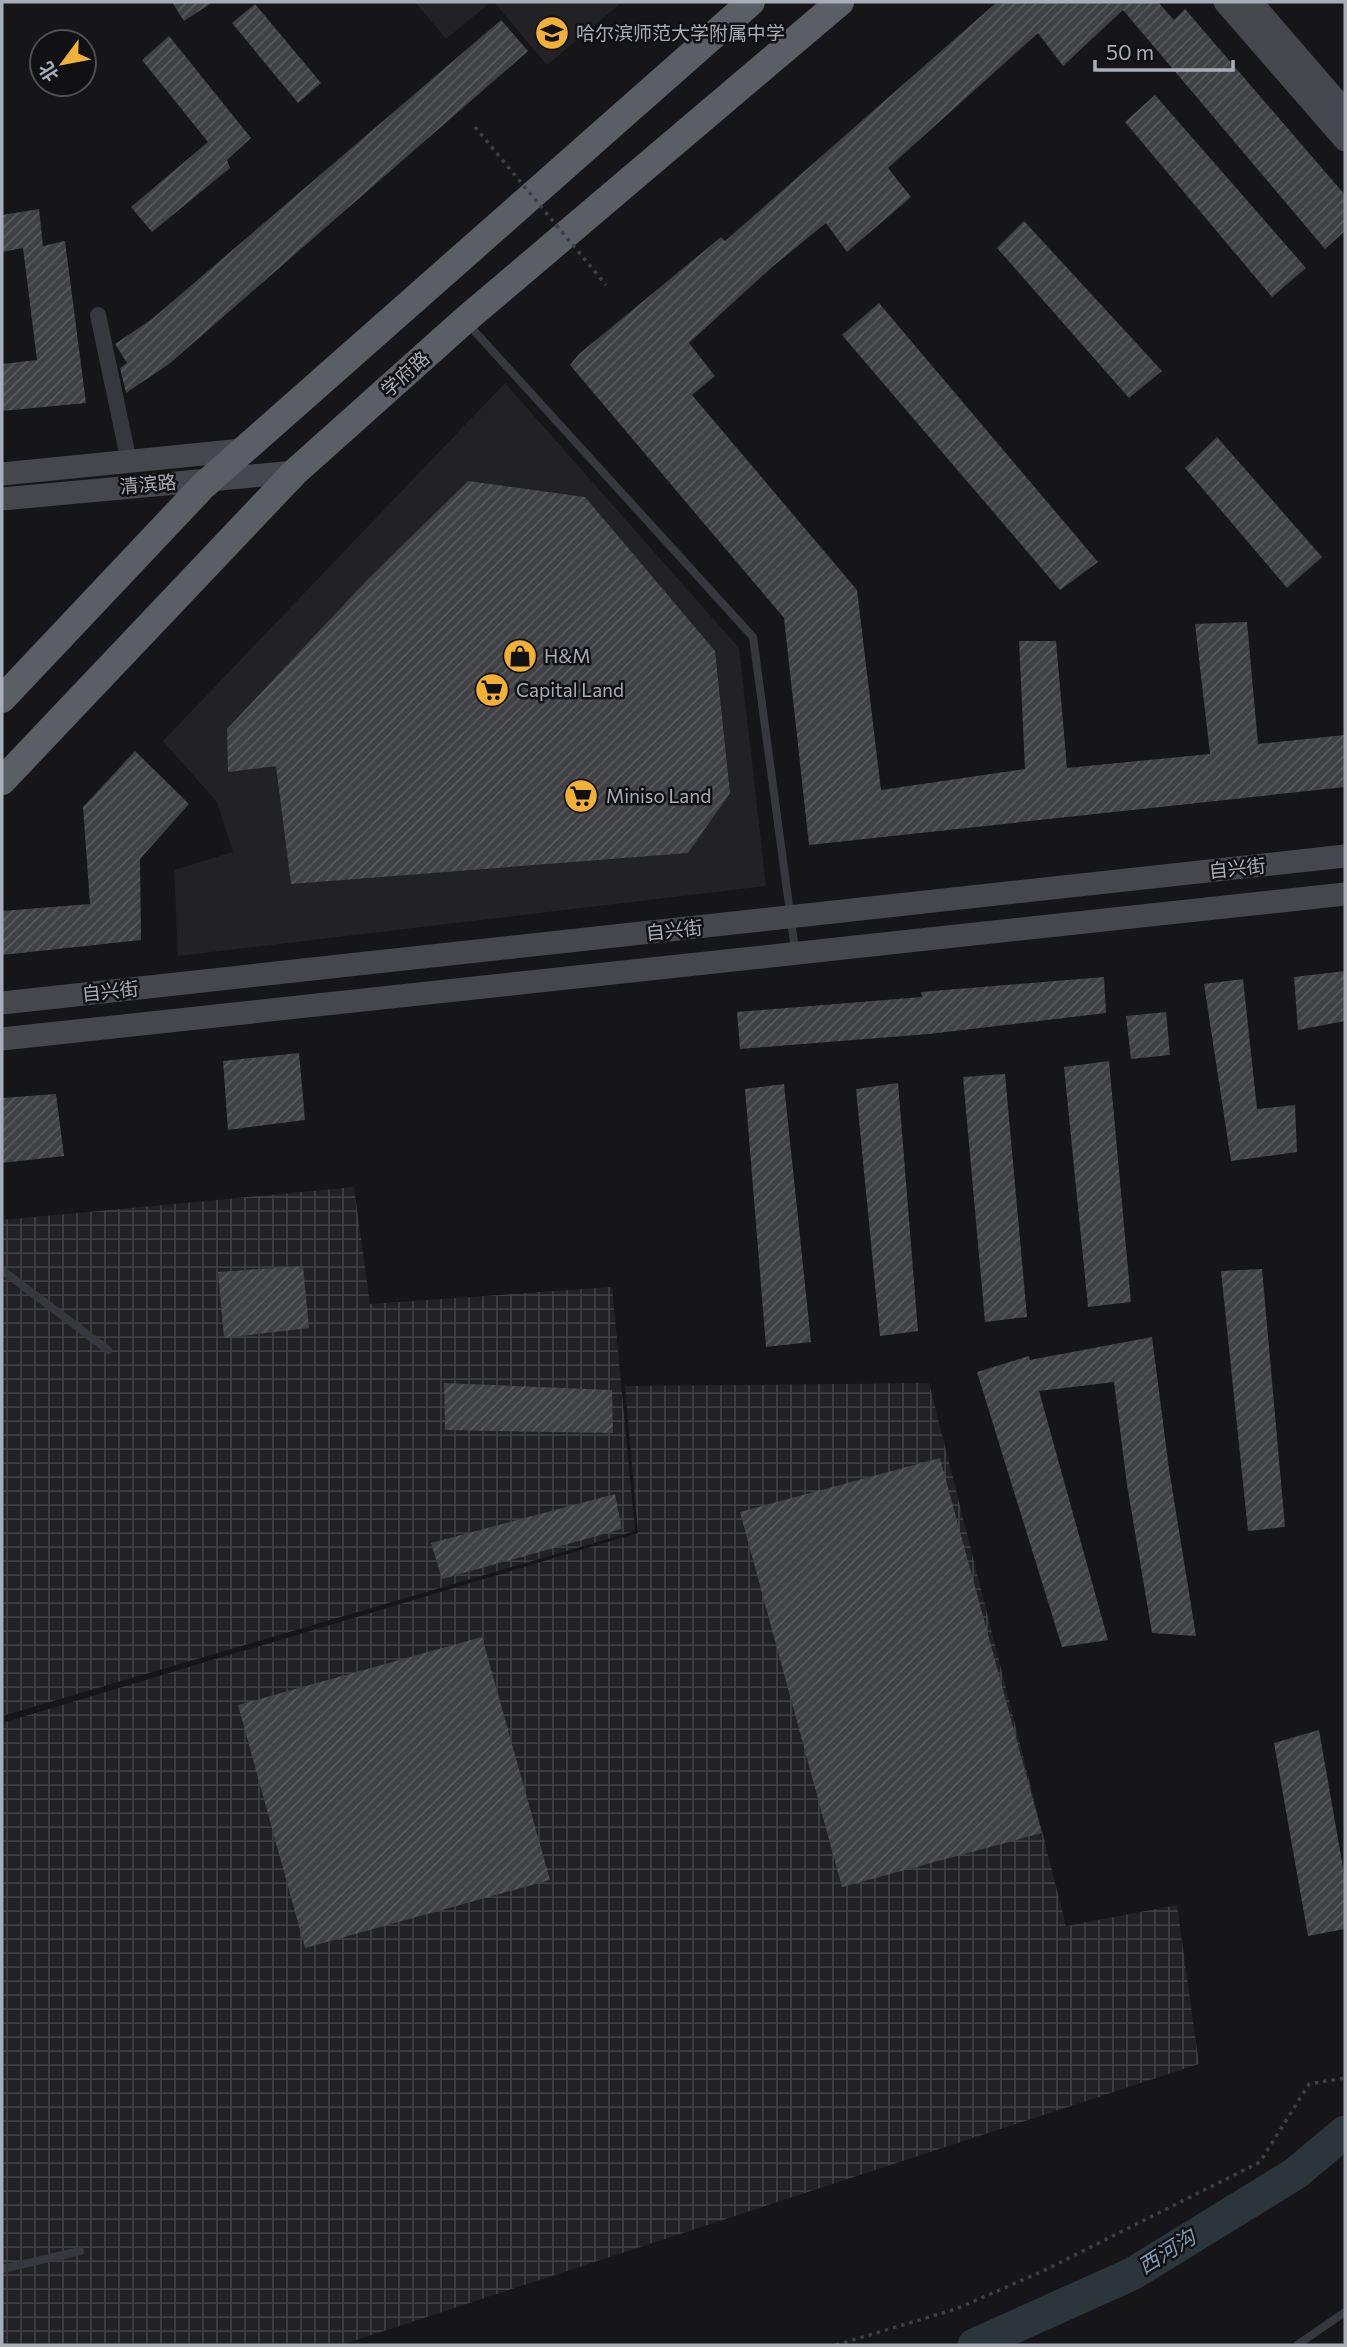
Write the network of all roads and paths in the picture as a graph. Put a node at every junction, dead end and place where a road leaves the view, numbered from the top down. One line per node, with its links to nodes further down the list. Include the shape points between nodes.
1 (751, 2): 11 (highway)
2 (840, 2): 10 (highway, 学府路)
3 (1225, 2): 7 (main road)
4 (1251, 2): 5 (main road)
5 (1345, 111)
6 (475, 127): 8 (path, bridge)
7 (1345, 140)
8 (606, 285)
9 (98, 315): 12 (street)
10 (465, 320): 13 (highway, 学府路); 21 (lane, via 753,637)
11 (243, 450): 12 (main road, 清滨路); 15 (highway)
12 (129, 462): 14 (main road, 清滨路)
13 (295, 472): 15 (main road, 清滨路); 18 (highway, 学府路)
14 (2, 474)
15 (211, 479): 16 (main road, 清滨路); 17 (highway)
16 (2, 499)
17 (2, 699)
18 (2, 781)
19 (1345, 856): 21 (main road, 自兴街)
20 (1345, 894): 22 (main road, 自兴街)
21 (791, 917): 22 (lane); 23 (main road, 自兴街)
22 (795, 953): 24 (main road, 自兴街)
23 (2, 1003)
24 (2, 1039)
25 (2, 1270): 26 (lane)
26 (108, 1350)
27 (1345, 2078): 31 (path, via 1309,2084 1260,2162 968,2304)
28 (80, 2251): 29 (lane)
29 (2, 2269)
30 (1345, 2312): 32 (lane)
31 (836, 2345)
32 (1297, 2345)

